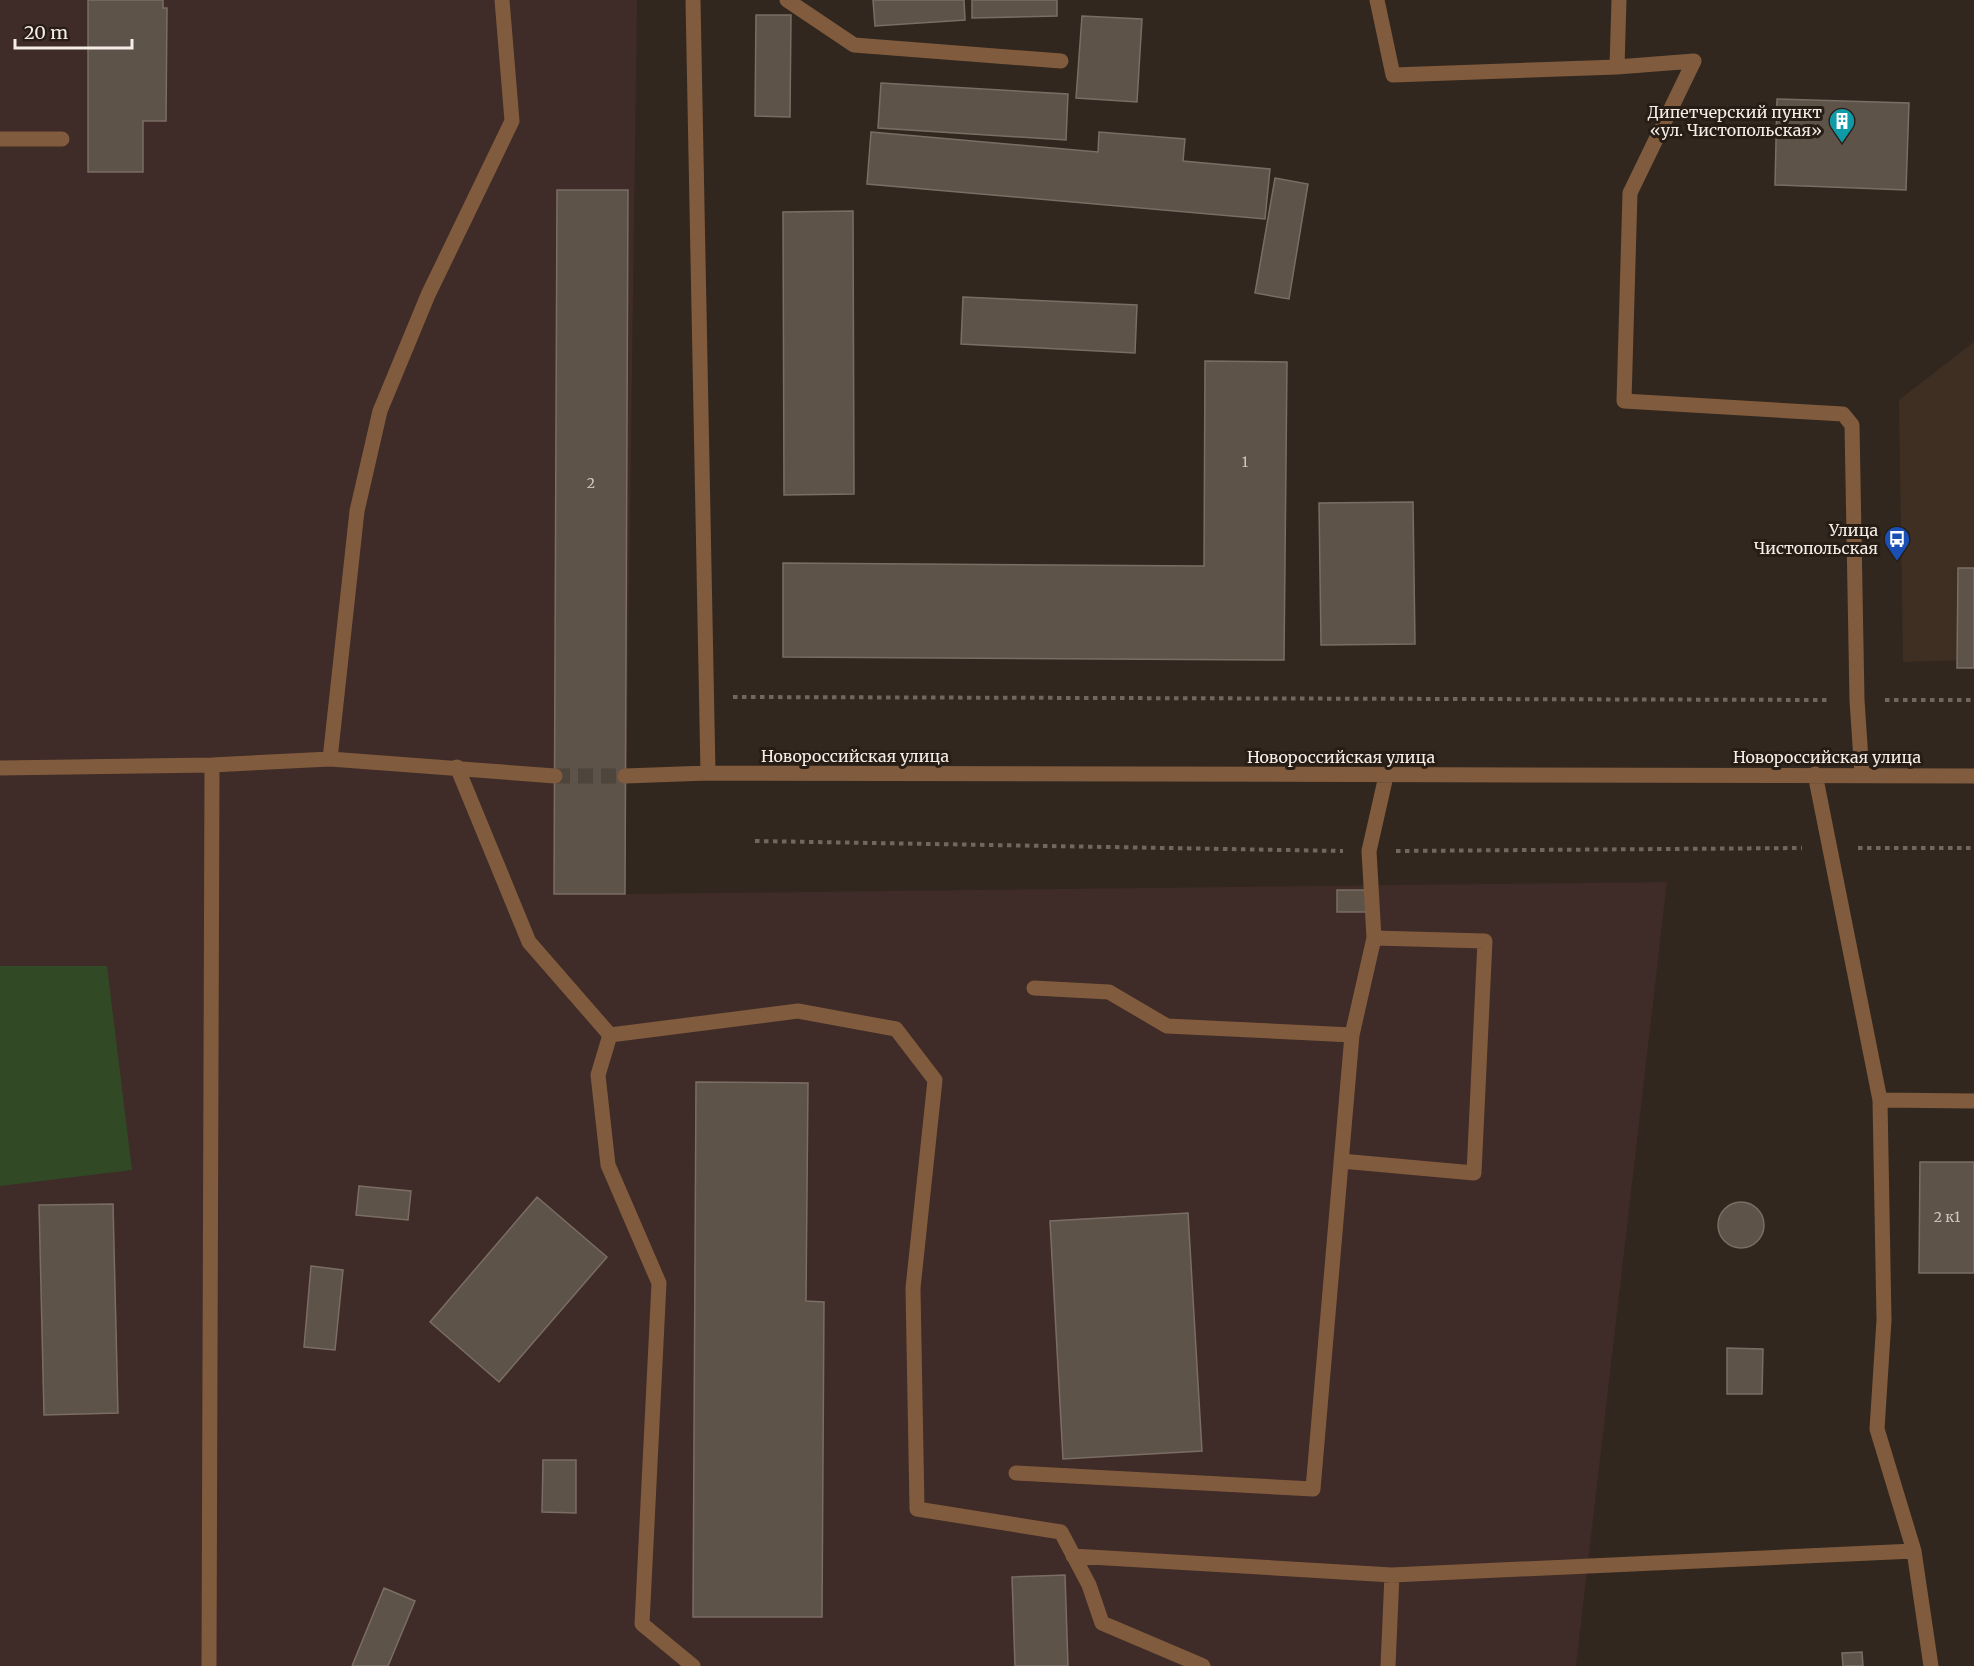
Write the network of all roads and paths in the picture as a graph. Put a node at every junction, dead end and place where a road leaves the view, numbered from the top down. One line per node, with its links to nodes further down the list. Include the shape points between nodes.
1 (501, 0): 13 (street, via 512,121 428,295 380,411 357,511)
2 (693, 0): 10 (street)
3 (787, 0): 6 (street, via 854,45)
4 (1377, 0): 7 (street, via 1394,75)
5 (1619, 0): 7 (street)
6 (1061, 61)
7 (1617, 67): 11 (street, via 1694,61 1629,193 1624,401 1843,414 1852,425)
8 (0, 138): 9 (street)
9 (62, 139)
10 (706, 697): 11 (path); 17 (street)
11 (1857, 700): 12 (path); 19 (street)
12 (1974, 700)
13 (330, 759): 14 (street); 16 (street)
14 (212, 765): 15 (street); 35 (street)
15 (0, 768)
16 (457, 768): 20 (street); 26 (street, via 529,942)
17 (708, 773): 21 (street, Новороссийская улица); 22 (street, Новороссийская улица)
18 (1815, 774): 19 (street, Новороссийская улица); 22 (street, Новороссийская улица); 28 (street)
19 (1862, 774): 23 (street, Новороссийская улица)
20 (555, 776)
21 (625, 776)
22 (1386, 776): 24 (street, via 1369,851)
23 (1974, 776)
24 (1374, 938): 27 (street); 30 (street, via 1485,941 1474,1173)
25 (1034, 988): 27 (street, via 1109,992 1167,1026)
26 (610, 1035): 33 (street, via 798,1011 896,1029 935,1080 913,1288 917,1509 1061,1532); 36 (street, via 598,1075 608,1165 659,1283 642,1624)
27 (1352, 1035): 30 (street)
28 (1880, 1100): 29 (street); 32 (street, via 1884,1320 1877,1429)
29 (1974, 1101)
30 (1341, 1161): 31 (street, via 1312,1489)
31 (1016, 1473)
32 (1914, 1551): 34 (street); 39 (street)
33 (1073, 1556): 34 (street); 37 (street, via 1089,1585 1102,1623)
34 (1392, 1575): 38 (street)
35 (210, 1666)
36 (693, 1666)
37 (1203, 1666)
38 (1388, 1666)
39 (1931, 1666)

